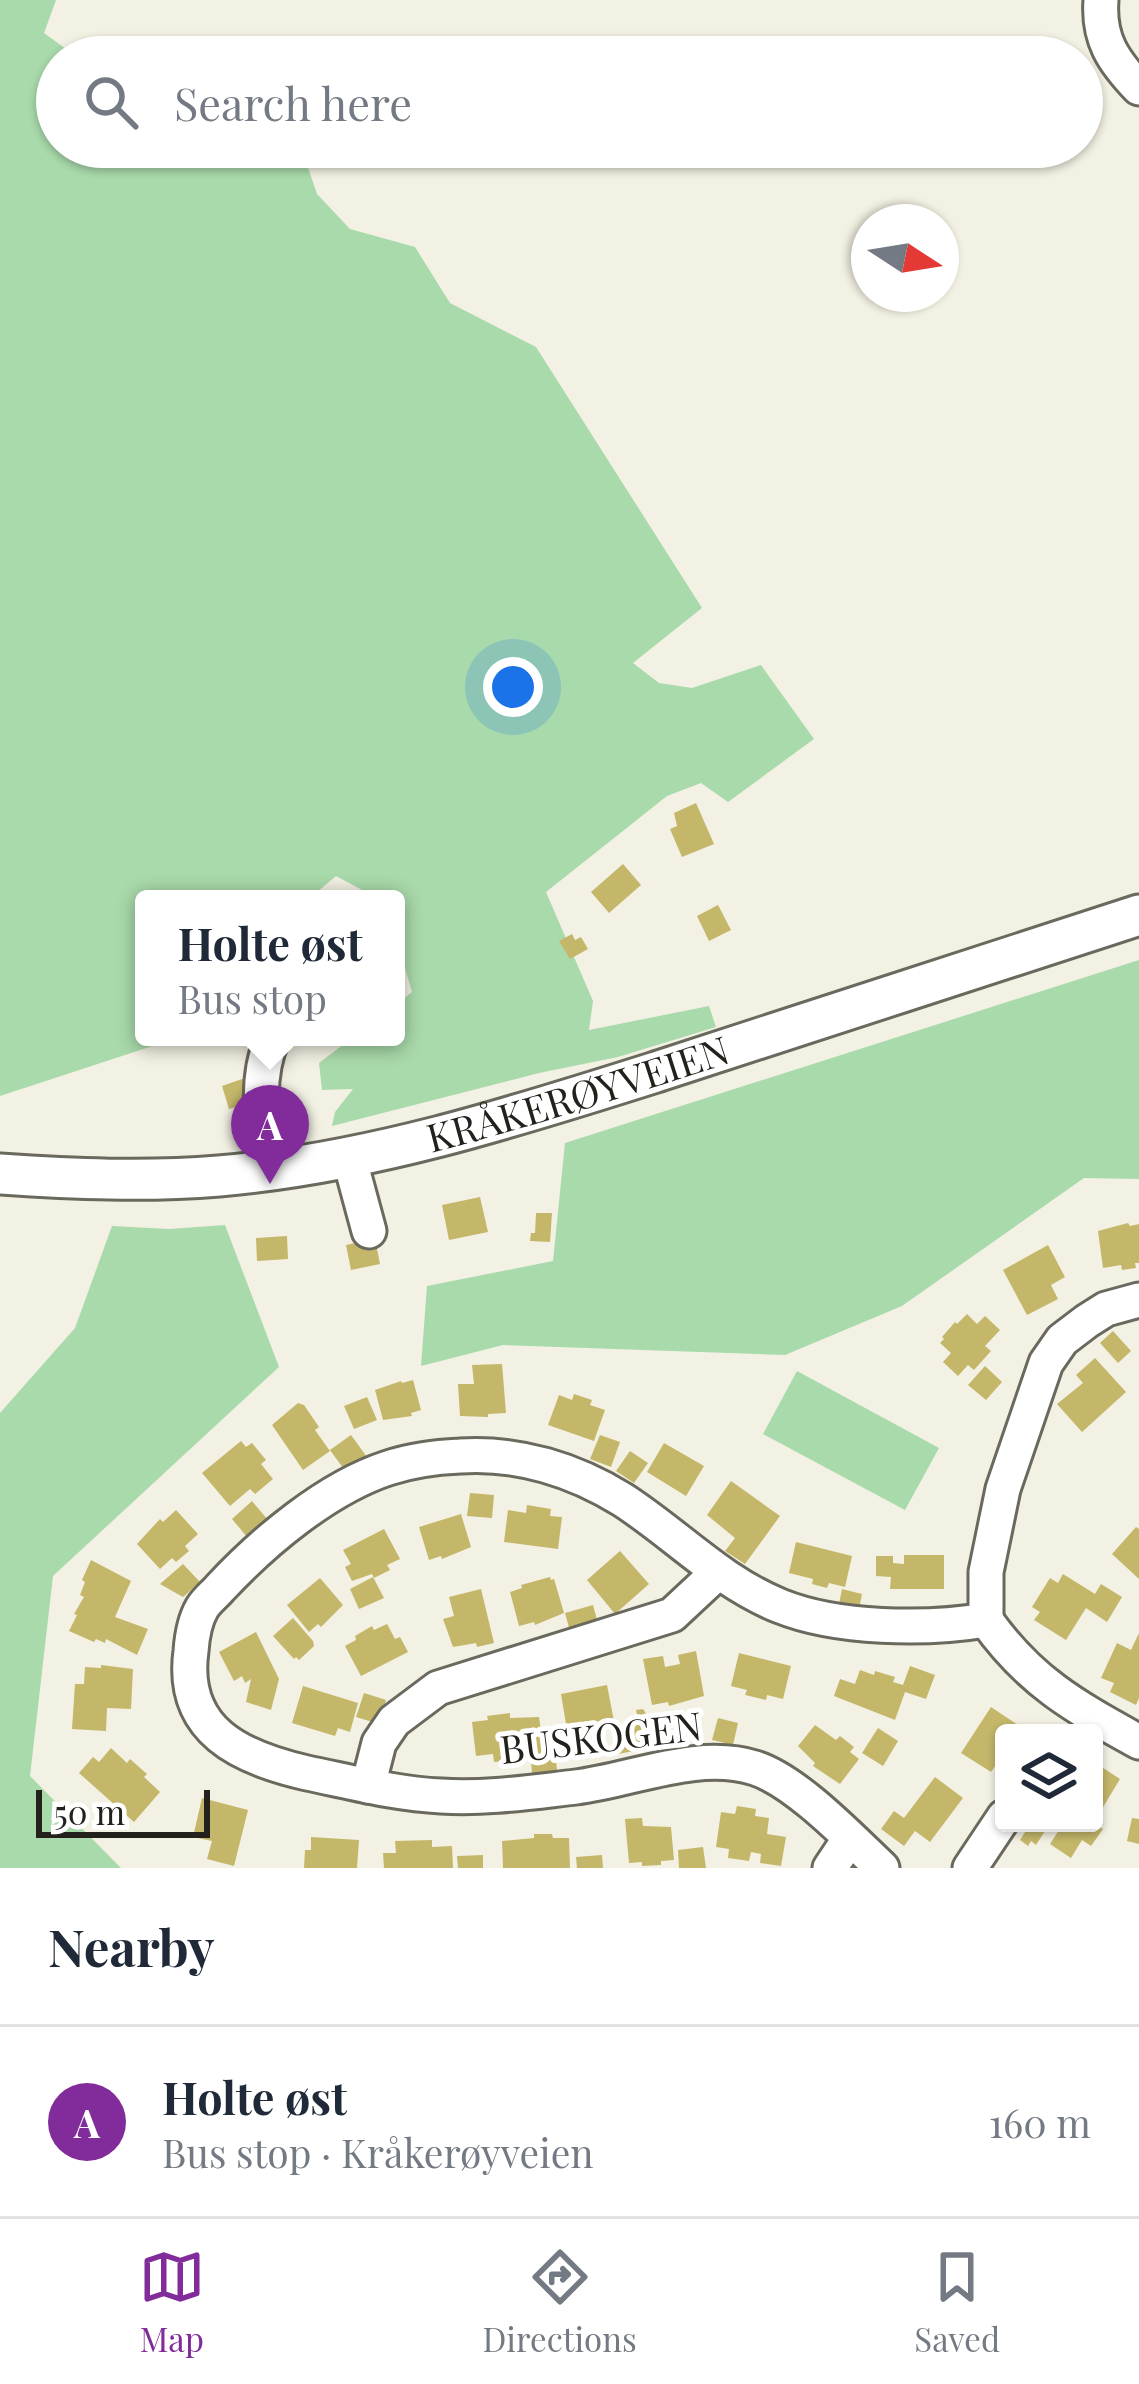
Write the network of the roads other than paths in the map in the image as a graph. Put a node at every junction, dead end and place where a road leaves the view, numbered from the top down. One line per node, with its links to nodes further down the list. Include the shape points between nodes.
1 (1101, 0): 2 (street, via 1108,50)
2 (1139, 88)
3 (1139, 915): 5 (main road, KRÅKERØYVEIEN, via 515,1117)
4 (268, 1046): 6 (street, via 262,1092)
5 (350, 1157): 6 (main road, KRÅKERØYVEIEN); 8 (street)
6 (271, 1170): 7 (main road, KRÅKERØYVEIEN, via 130,1179)
7 (0, 1174)
8 (369, 1231)
9 (1139, 1300): 11 (street, via 1106,1309 1062,1340 1046,1363 1003,1489 986,1572)
10 (717, 1573): 11 (street, BUSKOGEN, via 813,1618 922,1627); 14 (street, BUSKOGEN, via 672,1615 438,1688 394,1721); 14 (street, BUSKOGEN, via 626,1502 549,1465 461,1456 389,1468 330,1495 247,1559 202,1607 191,1688 204,1722 227,1744 268,1764)
11 (986, 1620): 12 (street)
12 (1067, 1720): 13 (street)
13 (1139, 1742)
14 (368, 1786): 16 (street, BUSKOGEN, via 481,1796 709,1763 751,1767)
15 (995, 1830): 19 (street)
16 (850, 1838): 17 (street); 18 (street, BUSKOGEN)
17 (830, 1868)
18 (882, 1868)
19 (970, 1868)

